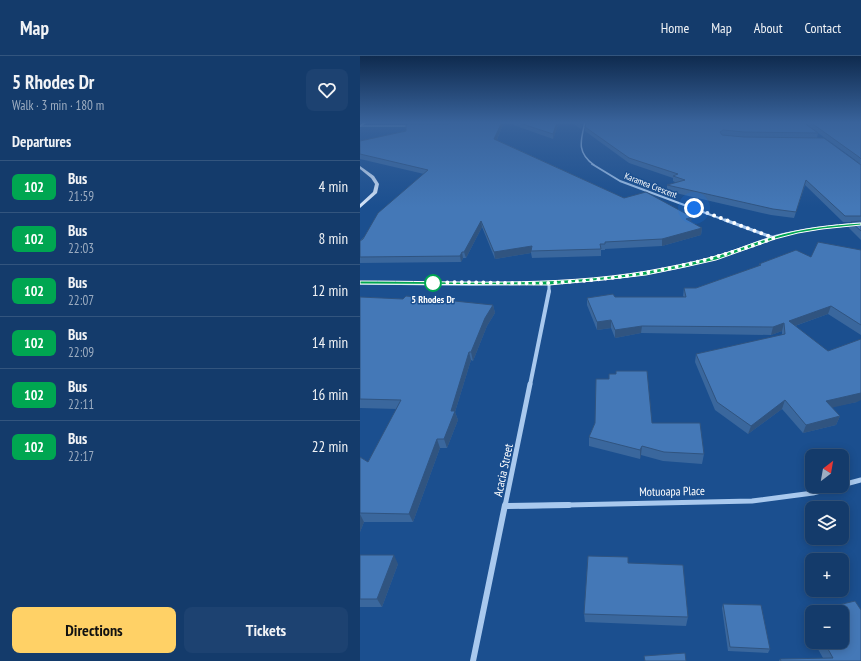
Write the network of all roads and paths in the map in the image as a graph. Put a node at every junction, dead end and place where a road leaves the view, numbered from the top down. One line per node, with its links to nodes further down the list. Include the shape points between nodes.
1 (582, 150): 5 (street, Karamea Crescent, via 592,164 620,181)
2 (360, 168): 3 (street, via 373,177 377,184 374,192)
3 (360, 207)
4 (861, 224): 5 (street, via 822,227)
5 (774, 238): 7 (street, via 685,265 639,274)
6 (360, 282): 7 (street)
7 (549, 283): 11 (street, Acacia Street, via 549,295)
8 (861, 480): 9 (street)
9 (849, 483)
10 (813, 493): 11 (street, Motuoapa Place, via 752,501)
11 (506, 506): 12 (street, Acacia Street)
12 (473, 661)

